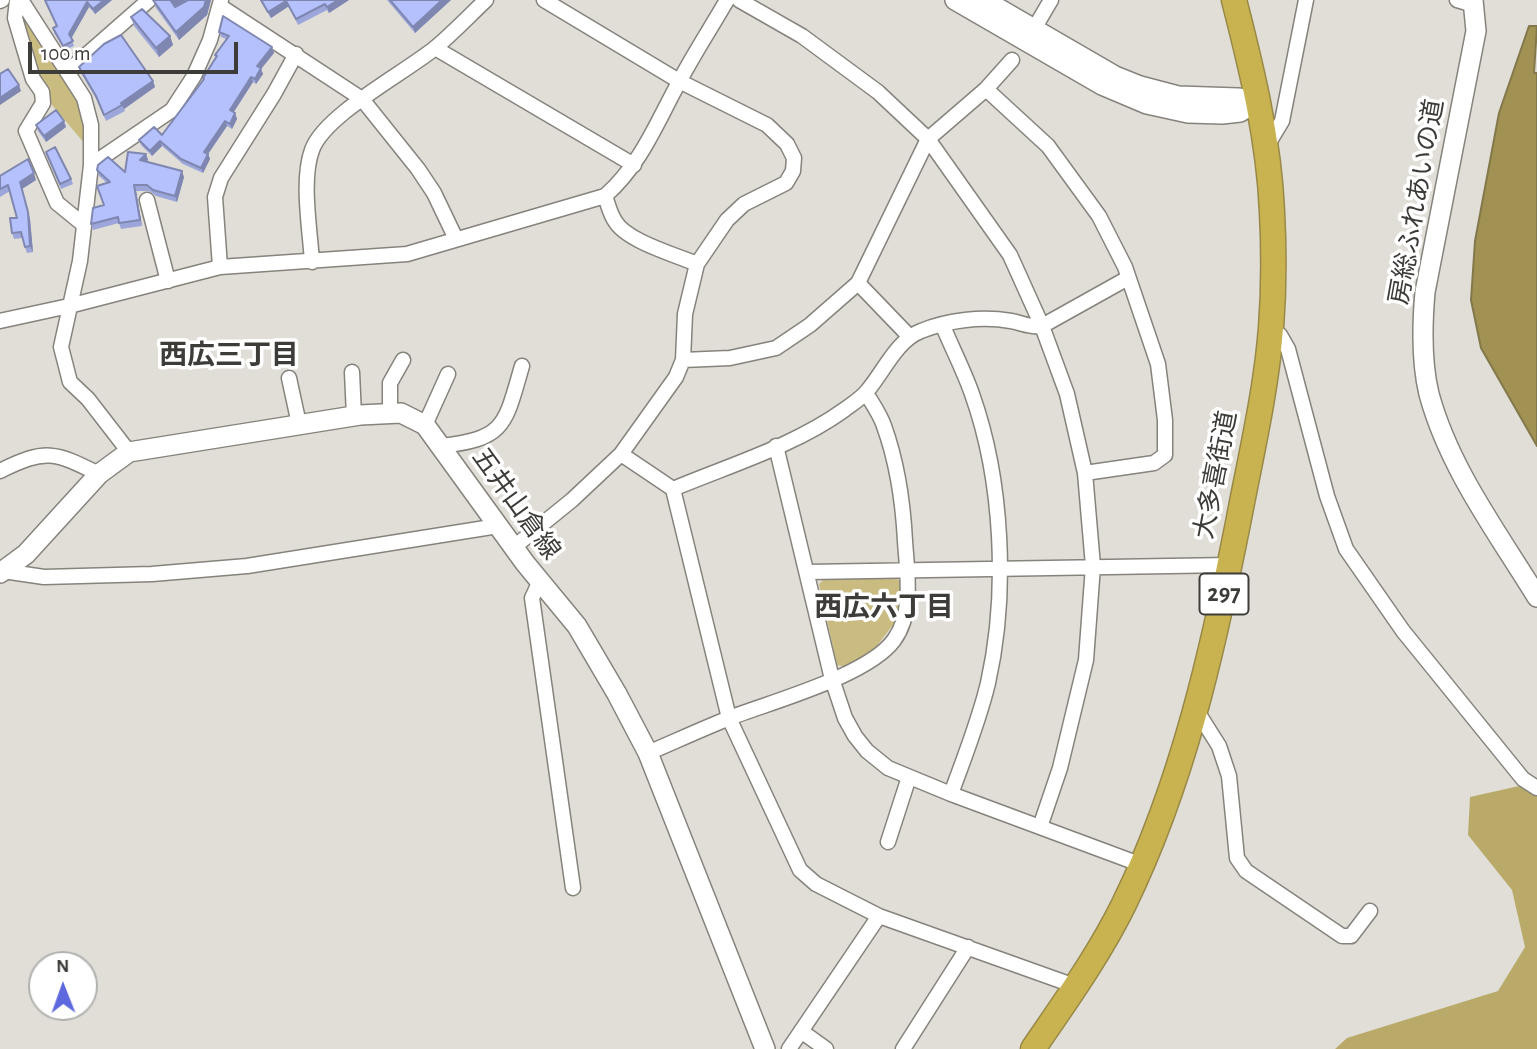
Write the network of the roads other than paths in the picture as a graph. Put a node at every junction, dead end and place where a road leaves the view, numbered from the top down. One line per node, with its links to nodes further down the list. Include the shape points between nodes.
1 (19, 0): 18 (street); 29 (street, via 15,18 43,103 26,131 57,204)
2 (486, 0): 15 (street)
3 (544, 0): 19 (street)
4 (727, 0): 19 (street)
5 (739, 0): 23 (street, via 802,36 867,84)
6 (955, 0): 22 (street, via 1138,101 1188,113 1222,114 1240,112)
7 (984, 0): 14 (street)
8 (1051, 0): 14 (street)
9 (1234, 0): 22 (highway, 大多喜街道 / 297)
10 (1306, 0): 24 (street, via 1282,121)
11 (145, 1): 18 (street)
12 (1468, 2): 71 (street, 房総ふれあいの道, via 1476,31 1425,292 1423,358 1429,392 1454,461)
13 (221, 3): 16 (street); 25 (street, via 194,76 172,110)
14 (1034, 29): 22 (street, via 1115,76 1153,91)
15 (435, 48): 21 (street); 26 (street)
16 (296, 54): 21 (street); 33 (street, via 221,178 215,197)
17 (1012, 60): 20 (street)
18 (67, 72): 25 (street, via 84,99 92,125)
19 (679, 81): 26 (street); 32 (street, via 767,125 794,158 786,183 744,204 727,220)
20 (986, 89): 23 (street); 34 (street, via 1048,146 1099,216)
21 (362, 99): 30 (street, via 418,169); 31 (street, via 318,137 312,150 308,197)
22 (1258, 101): 24 (highway, 大多喜街道 / 297)
23 (928, 139): 36 (street); 40 (street, via 1010,255)
24 (1266, 147): 41 (highway, 大多喜街道 / 297, via 1272,210)
25 (91, 165): 29 (street)
26 (634, 165): 27 (street)
27 (605, 195): 30 (street); 32 (street, via 615,223 628,233)
28 (148, 200): 35 (street)
29 (84, 225): 37 (street)
30 (456, 239): 31 (street, via 407,254)
31 (312, 262): 33 (street)
32 (697, 264): 44 (street, via 685,314)
33 (220, 267): 35 (street)
34 (1128, 278): 40 (street); 59 (street, via 1158,364 1165,455 1154,463)
35 (168, 281): 37 (street)
36 (858, 283): 42 (street); 44 (street, via 776,348 730,358)
37 (69, 306): 38 (street); 56 (street, via 61,346 70,382)
38 (0, 321)
39 (943, 326): 40 (street, via 988,318); 42 (street); 66 (street, via 972,395 990,458)
40 (1042, 326): 59 (street, via 1067,394)
41 (1271, 328): 64 (highway, 大多喜街道 / 297); 77 (street, via 1288,349 1346,549 1403,631 1523,779)
42 (909, 337): 49 (street)
43 (403, 360): 50 (street, via 390,383)
44 (683, 360): 57 (street, via 676,377)
45 (522, 366): 54 (street, via 505,419 489,435)
46 (352, 372): 51 (street)
47 (448, 374): 53 (street)
48 (289, 379): 52 (street)
49 (866, 393): 55 (street, via 814,429); 67 (street, via 884,424 897,474)
50 (390, 413): 51 (street); 53 (street, via 401,413)
51 (354, 416): 52 (street)
52 (299, 425): 56 (street)
53 (425, 425): 54 (street, 五井山倉線)
54 (440, 446): 62 (street, 五井山倉線)
55 (776, 446): 61 (street); 69 (street)
56 (129, 452): 60 (street)
57 (621, 454): 61 (street); 63 (street)
58 (0, 471): 60 (street, via 40,456 63,456)
59 (1085, 473): 65 (street)
60 (99, 474): 68 (street, via 26,554)
61 (673, 489): 74 (street)
62 (498, 526): 63 (street, 五井山倉線); 68 (street, via 247,566 44,577)
63 (514, 547): 70 (street, 五井山倉線)
64 (1230, 565): 65 (street); 73 (highway, 大多喜街道 / 297)
65 (1093, 566): 66 (street); 79 (street, via 1086,660 1060,768)
66 (1001, 568): 67 (street); 78 (street, via 988,683)
67 (907, 570): 69 (street); 72 (street, via 906,604 895,639 872,660)
68 (2, 572)
69 (808, 572): 72 (street)
70 (540, 581): 75 (street, 五井山倉線, via 577,626); 82 (street, via 532,598)
71 (1537, 597)
72 (832, 679): 74 (street); 76 (street, via 855,736 888,768)
73 (1195, 709): 81 (highway, 大多喜街道 / 297, via 1171,792); 83 (street, via 1219,746 1229,776 1237,858 1246,871 1342,936 1351,936)
74 (729, 718): 75 (street); 84 (street, via 800,870 816,884)
75 (648, 753): 88 (street, 五井山倉線)
76 (909, 777): 78 (street); 80 (street)
77 (1537, 788)
78 (951, 794): 79 (street)
79 (1040, 827): 81 (street)
80 (888, 842)
81 (1142, 865): 86 (highway, 大多喜街道 / 297)
82 (573, 888)
83 (1370, 911)
84 (879, 916): 85 (street); 87 (street)
85 (968, 947): 86 (street); 91 (street)
86 (1075, 986): 92 (highway, 大多喜街道 / 297)
87 (801, 1031): 89 (street); 90 (street)
88 (765, 1049)
89 (789, 1049)
90 (826, 1049)
91 (903, 1049)
92 (1034, 1049)

